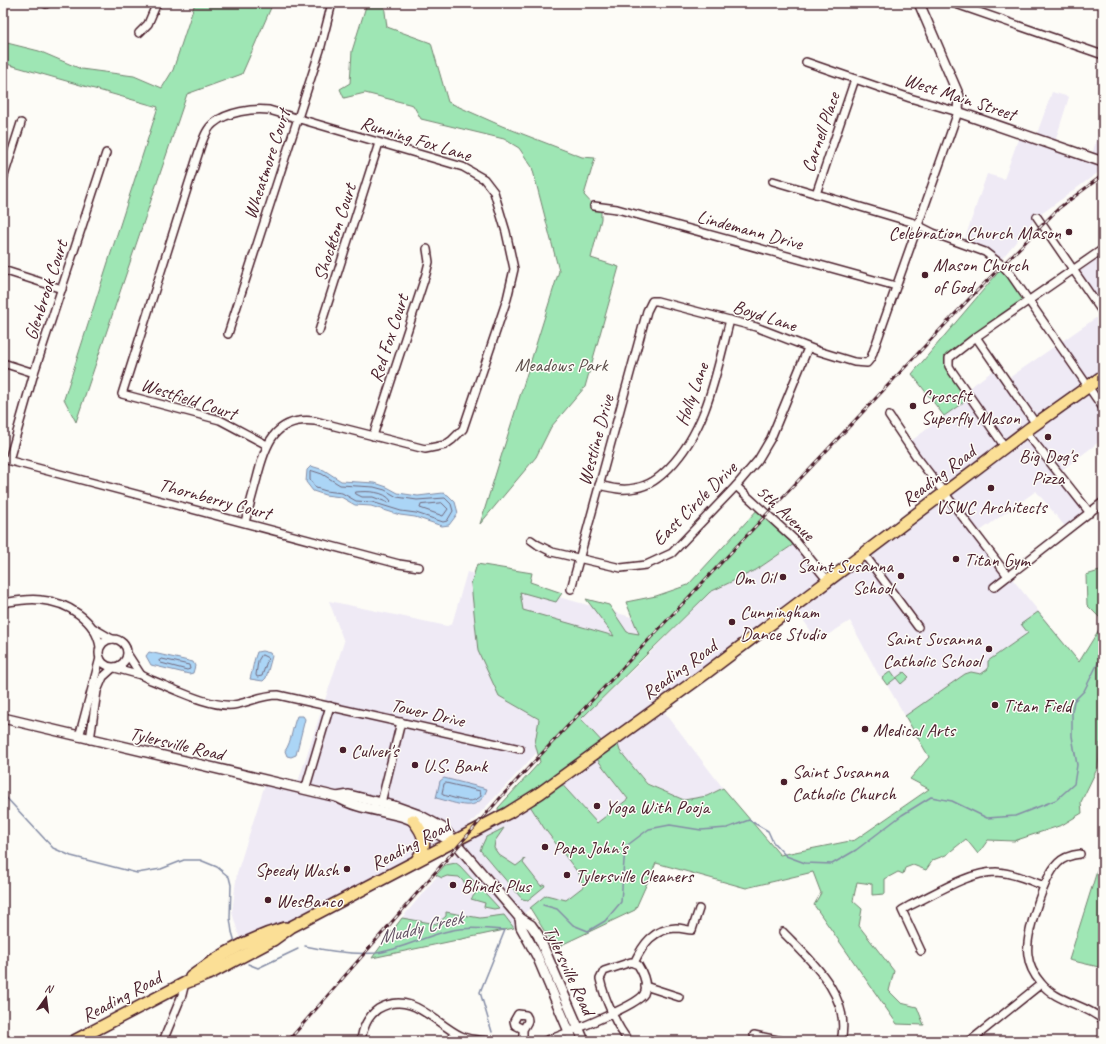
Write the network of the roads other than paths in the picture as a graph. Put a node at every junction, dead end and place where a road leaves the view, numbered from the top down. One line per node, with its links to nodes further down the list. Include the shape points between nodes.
1 (157, 3): 5 (street, via 148,24)
2 (332, 3): 10 (street, Wheatmore Court)
3 (919, 3): 9 (main road, via 959,96)
4 (953, 3): 6 (street)
5 (139, 33)
6 (1103, 55)
7 (806, 62): 8 (street, West Main Street)
8 (855, 79): 9 (street, West Main Street); 17 (street, Carnell Place)
9 (958, 112): 14 (main road, West Main Street); 20 (street)
10 (298, 118): 12 (street, Running Fox Lane); 32 (street, Wheatmore Court); 39 (street, Running Fox Lane, via 269,110 253,110 227,116 214,122 207,131)
11 (21, 123): 15 (street)
12 (379, 143): 31 (street, Shockton Court); 44 (street, Running Fox Lane, via 463,168 490,185 497,200 514,269 467,421 458,435 445,445 425,449)
13 (106, 153): 26 (street, Glenbrook Court)
14 (1103, 162)
15 (3, 179)
16 (773, 182): 17 (street)
17 (816, 194): 20 (street)
18 (594, 206): 25 (street, Lindemann Drive, via 617,209)
19 (1037, 217): 23 (street)
20 (918, 226): 25 (street); 27 (street, via 993,256)
21 (427, 249): 44 (street, Red Fox Court, via 429,262 426,274)
22 (1103, 249): 23 (street)
23 (1074, 269): 27 (street); 29 (street)
24 (3, 270): 26 (street)
25 (896, 286): 34 (street, Boyd Lane, via 873,353 867,363 854,362)
26 (62, 289): 36 (street, Glenbrook Court)
27 (1029, 300): 33 (street); 38 (street)
28 (652, 301): 30 (street, Boyd Lane); 48 (street, Westline Drive)
29 (1103, 313)
30 (730, 320): 34 (street, Boyd Lane, via 772,332); 48 (street, Holly Lane, via 708,404 694,436 675,461 656,480 641,487 618,489)
31 (319, 331)
32 (228, 334)
33 (976, 337): 42 (street); 46 (street, via 949,360 952,371)
34 (808, 348): 49 (street, East Circle Drive, via 771,438 758,460)
35 (3, 363): 36 (street)
36 (34, 373): 47 (street, Glenbrook Court)
37 (1103, 376): 38 (main road, Reading Road)
38 (1088, 386): 40 (street); 42 (main road, Reading Road)
39 (122, 394): 45 (street, Westfield Court, via 220,420)
40 (1103, 408)
41 (889, 416): 50 (street)
42 (1036, 424): 43 (main road, Reading Road)
43 (1026, 432): 46 (main road, Reading Road); 52 (street)
44 (373, 436): 45 (street, Running Fox Lane, via 315,421 302,421 285,426)
45 (267, 445): 53 (street, Running Fox Lane)
46 (1006, 447): 50 (main road, Reading Road)
47 (6, 459): 53 (street, Thornberry Court)
48 (599, 485): 56 (street, Westline Drive)
49 (736, 486): 56 (street, East Circle Drive, via 678,547 654,563 621,568); 59 (street, 5th Avenue, via 797,542)
50 (944, 493): 55 (main road, Reading Road); 58 (street)
51 (1103, 502): 52 (street)
52 (1090, 513): 58 (street)
53 (245, 522): 57 (street, Thornberry Court, via 398,564)
54 (531, 540): 56 (street, East Circle Drive, via 545,549)
55 (864, 554): 59 (main road, Reading Road); 63 (street)
56 (578, 559): 61 (street, Westline Drive)
57 (419, 567)
58 (1008, 576): 60 (street)
59 (828, 581): 81 (main road, Reading Road, via 540,793)
60 (994, 587)
61 (571, 589)
62 (3, 603): 64 (street, via 30,599 54,602 74,611)
63 (918, 627)
64 (93, 628): 65 (street); 66 (street)
65 (112, 639): 66 (street); 67 (street, via 124,644)
66 (100, 647): 68 (street)
67 (128, 655): 69 (street, via 124,664); 70 (street)
68 (100, 658): 69 (street, via 105,665); 74 (street)
69 (114, 668): 70 (street, Tower Drive); 75 (street, via 103,677 97,691)
70 (141, 675): 71 (street, Tower Drive, via 219,705 236,705 262,695 278,694)
71 (327, 705): 73 (street, Tower Drive); 77 (street)
72 (5, 719): 74 (main road, Tylersville Road)
73 (401, 722): 76 (street, Tower Drive); 79 (street)
74 (79, 737): 75 (main road, Tylersville Road)
75 (90, 740): 77 (main road, Tylersville Road)
76 (520, 749)
77 (305, 790): 78 (main road, Tylersville Road)
78 (337, 797): 79 (main road, Tylersville Road, via 349,795); 80 (main road, Tylersville Road, via 347,804)
79 (381, 802): 81 (main road, Tylersville Road, via 412,811 427,819 443,828)
80 (413, 820): 81 (main road, Tylersville Road, via 443,838); 83 (main road, via 420,829 424,844 423,852)
81 (454, 841): 83 (main road, Reading Road); 86 (main road, Tylersville Road)
82 (1080, 854): 84 (street, via 1060,861 1051,871)
83 (416, 862): 90 (main road, Reading Road, via 291,927 232,962)
84 (1044, 886): 88 (street, via 1014,875 988,873 968,878 909,906 902,910); 91 (street, via 1030,931 1028,952 1030,963)
85 (700, 908): 89 (street, via 692,930 674,928 650,937 642,946)
86 (520, 918): 96 (main road, Tylersville Road, via 531,925 538,935); 98 (main road, Tylersville Road, via 521,927 537,956)
87 (782, 932): 110 (street, via 813,962 836,998 844,1022)
88 (921, 951)
89 (634, 963): 92 (street, via 640,969); 94 (street, via 629,962 601,974 601,984)
90 (185, 983): 100 (main road, Reading Road); 101 (street)
91 (1041, 984): 95 (street, via 1061,1000); 111 (street)
92 (645, 986): 93 (street); 94 (street, via 644,994 638,1001)
93 (679, 997)
94 (613, 1012): 96 (street); 108 (street)
95 (1103, 1020)
96 (578, 1027): 98 (street); 107 (main road, Tylersville Road)
97 (523, 1029): 104 (street)
98 (569, 1031): 105 (street); 106 (main road, Tylersville Road)
99 (754, 1035): 109 (street)
100 (74, 1041)
101 (163, 1041)
102 (361, 1041): 103 (street, via 364,1027 373,1013 387,1005 400,1003 416,1006 462,1036)
103 (488, 1041)
104 (524, 1041)
105 (544, 1041)
106 (573, 1041)
107 (584, 1041)
108 (629, 1041)
109 (782, 1041)
110 (841, 1041)
111 (970, 1041)

